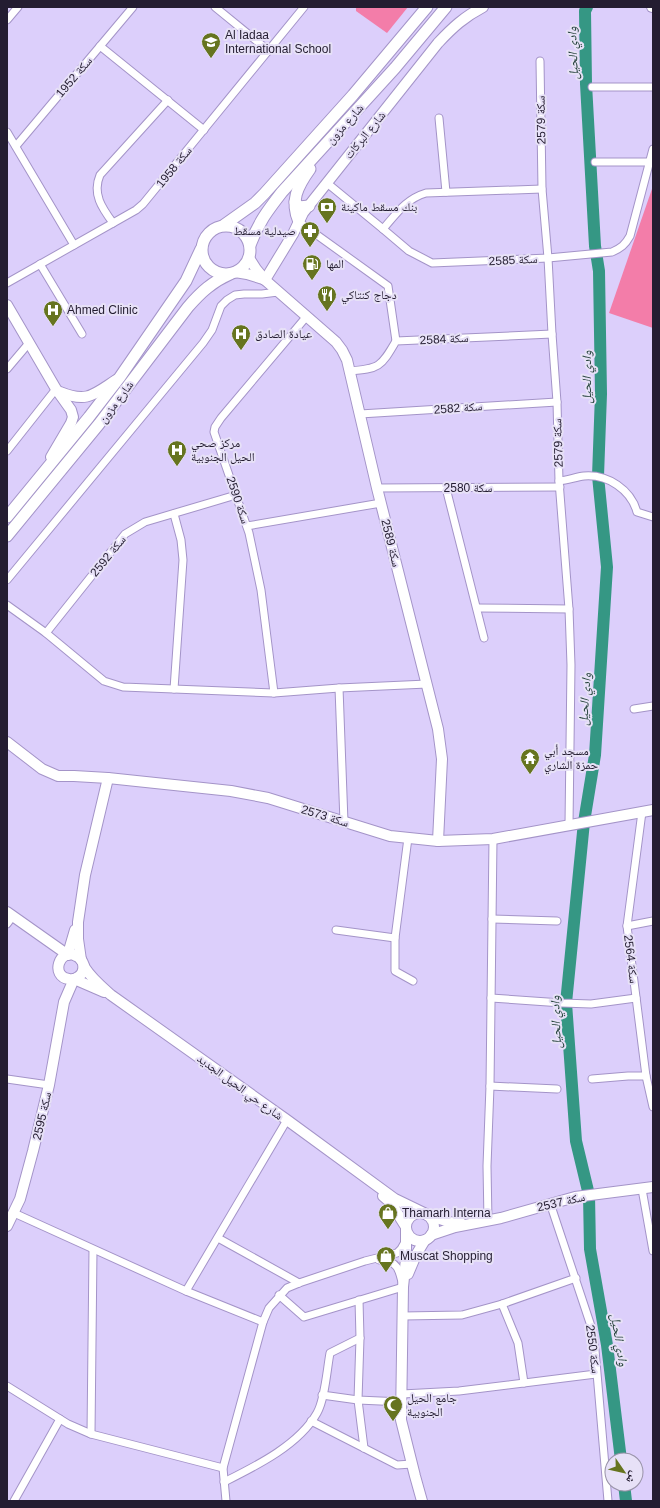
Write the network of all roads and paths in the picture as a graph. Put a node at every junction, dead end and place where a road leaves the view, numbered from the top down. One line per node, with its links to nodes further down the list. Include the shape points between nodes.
1 (18, 7): 8 (street)
2 (133, 7): 9 (street, سكة 1952)
3 (215, 7): 10 (street)
4 (304, 7): 10 (street, سكة 1958)
5 (427, 7): 30 (main road, شارع مزون, via 264,194)
6 (446, 7): 18 (main road, شارع مزون)
7 (483, 7): 23 (street, شارع البركات, via 456,24 438,43)
8 (7, 20)
9 (100, 46): 14 (street); 19 (street, سكة 1952)
10 (269, 51): 16 (street, سكة 1958)
11 (540, 61): 24 (street, سكة 2579)
12 (592, 87): 13 (street)
13 (653, 87)
14 (168, 100): 16 (street); 29 (street, via 100,175 98,199)
15 (439, 118): 25 (street)
16 (204, 130): 29 (street, سكة 1958, via 144,204)
17 (7, 132): 19 (street)
18 (336, 135): 26 (main road, via 305,176); 33 (main road, شارع مزون, via 265,212)
19 (16, 146): 32 (street)
20 (653, 149): 22 (street, سكة 2585)
21 (595, 162): 22 (street)
22 (650, 162): 36 (street, سكة 2585, via 626,244 612,252)
23 (327, 183): 27 (street, شارع البركات); 31 (street, سكة 2585)
24 (542, 189): 25 (street); 36 (street, سكة 2579)
25 (446, 192): 31 (street, via 426,193 415,197)
26 (295, 202): 27 (main road, via 299,207); 28 (main road)
27 (309, 206): 28 (street, شارع البركات)
28 (299, 222): 39 (street, شارع البركات); 46 (street, via 388,286)
29 (113, 223): 32 (street, سكة 1958)
30 (224, 225): 33 (main road, via 231,225 244,232); 34 (main road, via 206,236)
31 (383, 228): 36 (street, سكة 2585, via 409,251 432,263)
32 (74, 245): 37 (street, سكة 1958)
33 (250, 245): 35 (main road)
34 (201, 249): 38 (main road, via 205,261 213,271 221,274); 50 (main road, شارع مزون, via 186,281)
35 (249, 258): 38 (main road, via 246,264); 39 (street, سكة 2589)
36 (548, 258): 45 (street, سكة 2579)
37 (40, 264): 40 (street, سكة 1958); 44 (street)
38 (232, 273): 39 (street, سكة 2589, via 253,275); 65 (main road, شارع مزون, via 215,281 188,307 99,424)
39 (264, 280): 41 (street, سكة 2589)
40 (7, 283)
41 (278, 292): 43 (street, سكة 2589); 66 (street, via 240,294 221,306 212,330 203,343)
42 (7, 305): 47 (street)
43 (306, 316): 49 (street, سكة 2589, via 328,334 342,350); 59 (street, سكة 2590, via 215,427 215,436)
44 (82, 334)
45 (552, 334): 46 (street, سكة 2584); 52 (street, سكة 2579)
46 (396, 341): 49 (street, via 384,361 377,366)
47 (28, 343): 48 (street); 51 (street)
48 (7, 369)
49 (349, 371): 53 (street, سكة 2589)
50 (120, 377): 51 (street, via 92,396 72,397); 56 (main road, شارع مزون)
51 (57, 391): 54 (street); 56 (street, via 73,417)
52 (557, 402): 53 (street, سكة 2582); 55 (street, سكة 2579)
53 (360, 414): 57 (street, سكة 2589)
54 (7, 451)
55 (560, 484): 58 (street, سكة 2580); 63 (street, سكة 2580, via 584,476 598,476 629,495 638,512); 69 (street, سكة 2579)
56 (34, 485): 62 (main road, شارع مزون)
57 (377, 488): 58 (street, سكة 2580); 60 (street, سكة 2589)
58 (446, 488): 68 (street)
59 (236, 496): 61 (street, سكة 2592); 64 (street, سكة 2590)
60 (381, 503): 64 (street); 72 (street, سكة 2589)
61 (174, 514): 70 (street, سكة 2592, via 145,522 125,534); 74 (street, via 183,560)
62 (7, 516)
63 (653, 517)
64 (247, 526): 75 (street, سكة 2590, via 261,590)
65 (7, 536)
66 (7, 580)
67 (7, 605): 70 (street)
68 (477, 608): 69 (street); 71 (street)
69 (569, 608): 83 (street, سكة 2579)
70 (46, 633): 74 (street, via 104,681 123,687)
71 (484, 638)
72 (427, 684): 73 (street); 86 (street, سكة 2589, via 442,759)
73 (339, 688): 75 (street); 82 (street)
74 (174, 689): 75 (street)
75 (274, 693)
76 (653, 706): 77 (street)
77 (634, 709)
78 (7, 742): 79 (street, سكة 2573, via 42,769 58,776)
79 (108, 778): 82 (street, سكة 2573, via 231,791 268,798); 90 (street, via 85,875)
80 (653, 810): 81 (street, سكة 2573)
81 (642, 812): 83 (street, سكة 2573); 92 (street, سكة 2564)
82 (344, 822): 84 (street, سكة 2573, via 390,836)
83 (569, 825): 85 (street, سكة 2573)
84 (408, 838): 86 (street, سكة 2573); 95 (street)
85 (493, 839): 86 (street, سكة 2573); 88 (street)
86 (438, 841)
87 (9, 917): 94 (street)
88 (492, 919): 89 (street); 106 (street)
89 (557, 921)
90 (78, 922): 96 (street); 99 (street)
91 (653, 922): 92 (street)
92 (627, 926): 107 (street, سكة 2564)
93 (336, 930): 95 (street)
94 (45, 938): 97 (street); 100 (street)
95 (395, 938): 102 (street, via 395,971)
96 (72, 941): 97 (street, via 65,946); 98 (street)
97 (55, 945): 98 (street)
98 (68, 954): 99 (street, via 76,955); 100 (street, via 63,957)
99 (82, 962): 101 (street, via 83,971); 105 (street, شارع حي الحيل الجديد, via 91,977)
100 (59, 968): 101 (street, via 67,979); 108 (street, سكة 2595)
101 (74, 979): 103 (street, شارع حي الحيل الجديد); 104 (street, سكة 2595)
102 (413, 981)
103 (87, 986): 104 (street, via 78,985); 105 (street, شارع حي الحيل الجديد)
104 (70, 990): 108 (street, سكة 2595)
105 (111, 995): 117 (street, شارع حي الحيل الجديد)
106 (491, 998): 107 (street, via 592,1004); 113 (street)
107 (636, 998): 109 (street, سكة 2564)
108 (64, 1002): 112 (street, سكة 2595)
109 (646, 1076): 111 (street); 115 (street, سكة 2564)
110 (7, 1079): 112 (street)
111 (592, 1079)
112 (49, 1085): 122 (street, سكة 2595, via 34,1152)
113 (490, 1086): 114 (street); 124 (street)
114 (557, 1089)
115 (653, 1104): 116 (street, سكة 2564)
116 (653, 1107)
117 (287, 1120): 118 (street, شارع حي الحيل الجديد); 128 (street)
118 (368, 1180): 123 (street, via 395,1199); 127 (street, via 391,1203)
119 (653, 1187): 120 (street, سكة 2537)
120 (642, 1189): 121 (street, سكة 2537, via 575,1197); 131 (street)
121 (550, 1203): 124 (street, سكة 2537); 133 (street, سكة 2550)
122 (14, 1213): 125 (street, سكة 2595); 130 (street)
123 (426, 1214): 126 (street, via 449,1222); 127 (street, via 414,1214 408,1219); 129 (street, via 434,1224 433,1232)
124 (488, 1220): 126 (street, سكة 2537)
125 (8, 1224)
126 (469, 1224): 129 (street, سكة 2537, via 448,1229)
127 (406, 1232): 129 (street, via 417,1241); 132 (street, via 401,1249 397,1253); 135 (street)
128 (218, 1238): 134 (street); 136 (street)
129 (428, 1238): 135 (street, via 412,1263)
130 (93, 1250): 136 (street); 151 (street)
131 (653, 1251)
132 (365, 1261): 134 (street); 135 (street, via 382,1260 393,1264 399,1270)
133 (576, 1278): 139 (street); 143 (street, سكة 2550, via 591,1326)
134 (299, 1283): 137 (street, via 287,1288)
135 (403, 1287): 138 (street); 140 (street)
136 (186, 1291): 141 (street)
137 (279, 1296): 138 (street, via 304,1317); 141 (street)
138 (359, 1300): 142 (street)
139 (502, 1304): 140 (street, via 462,1315); 144 (street, via 518,1343)
140 (403, 1316): 147 (street)
141 (262, 1322): 154 (street)
142 (360, 1338): 146 (street, via 330,1353); 148 (street)
143 (596, 1374): 144 (street); 159 (street, سكة 2550)
144 (524, 1382): 147 (street)
145 (7, 1386): 149 (street)
146 (322, 1395): 148 (street); 150 (street, via 317,1413)
147 (402, 1398): 148 (street); 153 (street, via 401,1420)
148 (358, 1400): 152 (street)
149 (60, 1419): 151 (street); 156 (street)
150 (311, 1421): 152 (street); 155 (street, via 300,1435 284,1448)
151 (91, 1434): 154 (street)
152 (364, 1448): 153 (street, via 397,1465)
153 (412, 1464): 158 (street)
154 (223, 1468): 155 (street)
155 (224, 1482): 157 (street)
156 (14, 1501)
157 (226, 1501)
158 (422, 1501)
159 (608, 1501)

